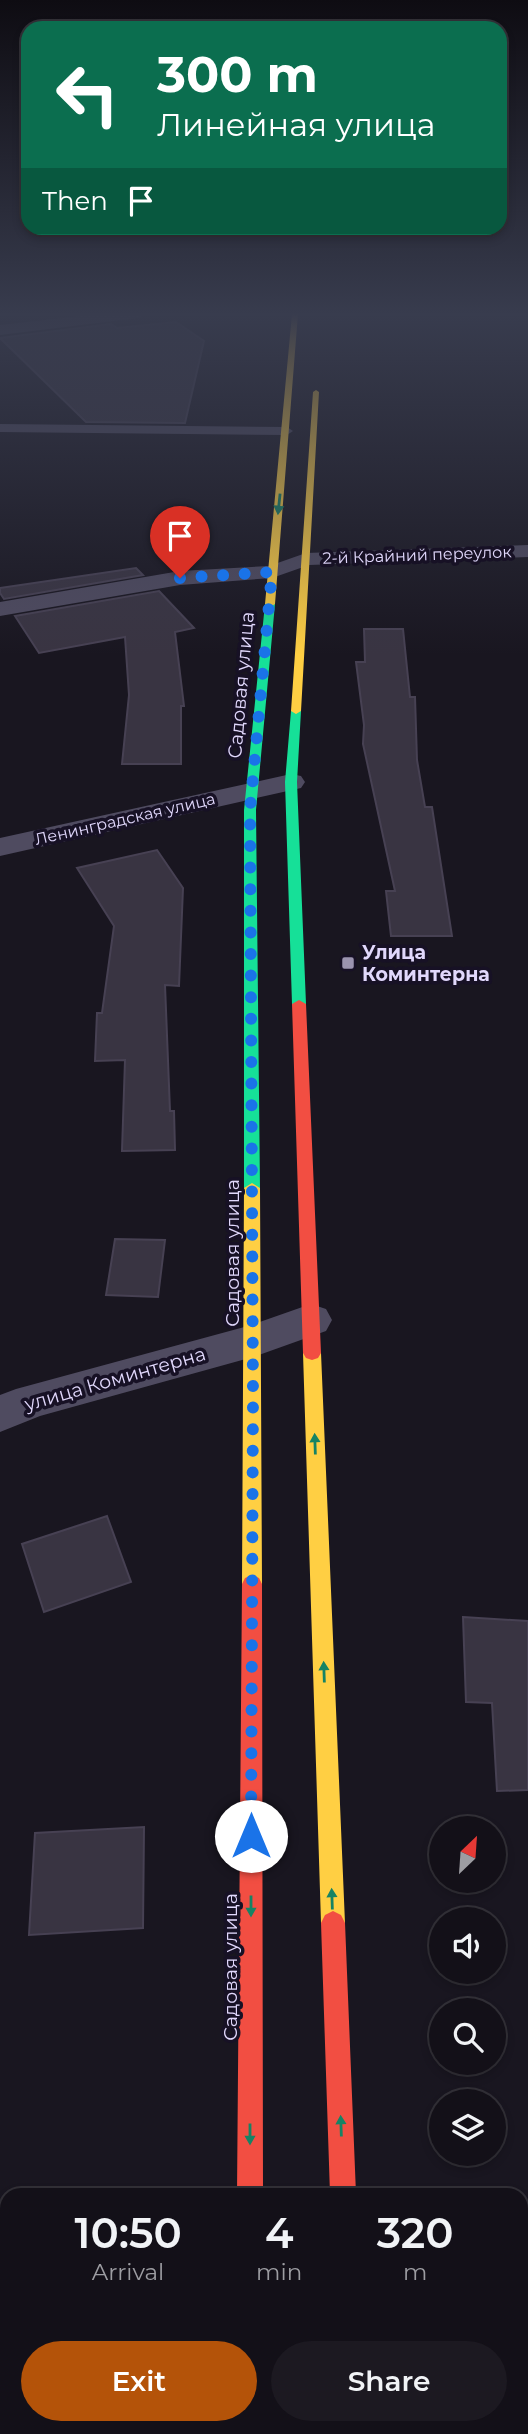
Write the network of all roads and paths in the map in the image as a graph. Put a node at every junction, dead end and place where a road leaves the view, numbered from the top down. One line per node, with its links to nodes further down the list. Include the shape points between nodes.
1 (0, 428): 4 (lane)
2 (287, 428): 4 (street, Садовая улица)
3 (313, 428): 6 (street)
4 (287, 431): 7 (street, Садовая улица, one-way to 7)
5 (528, 551): 6 (street, 2-й Крайний переулок)
6 (306, 559): 7 (street, 2-й Крайний переулок); 9 (street)
7 (272, 572): 8 (street, 2-й Крайний переулок, via 180,578); 10 (street, Садовая улица)
8 (0, 608)
9 (291, 782): 10 (street, Ленинградская улица); 12 (street)
10 (252, 790): 11 (street, Ленинградская улица); 13 (street, Садовая улица)
11 (0, 847)
12 (311, 1320): 13 (street, улица Коминтерна); 16 (street, one-way to 12)
13 (253, 1341): 14 (street, улица Коминтерна); 15 (street, Садовая улица, one-way to 15)
14 (0, 1413)
15 (250, 2188)
16 (343, 2188)

